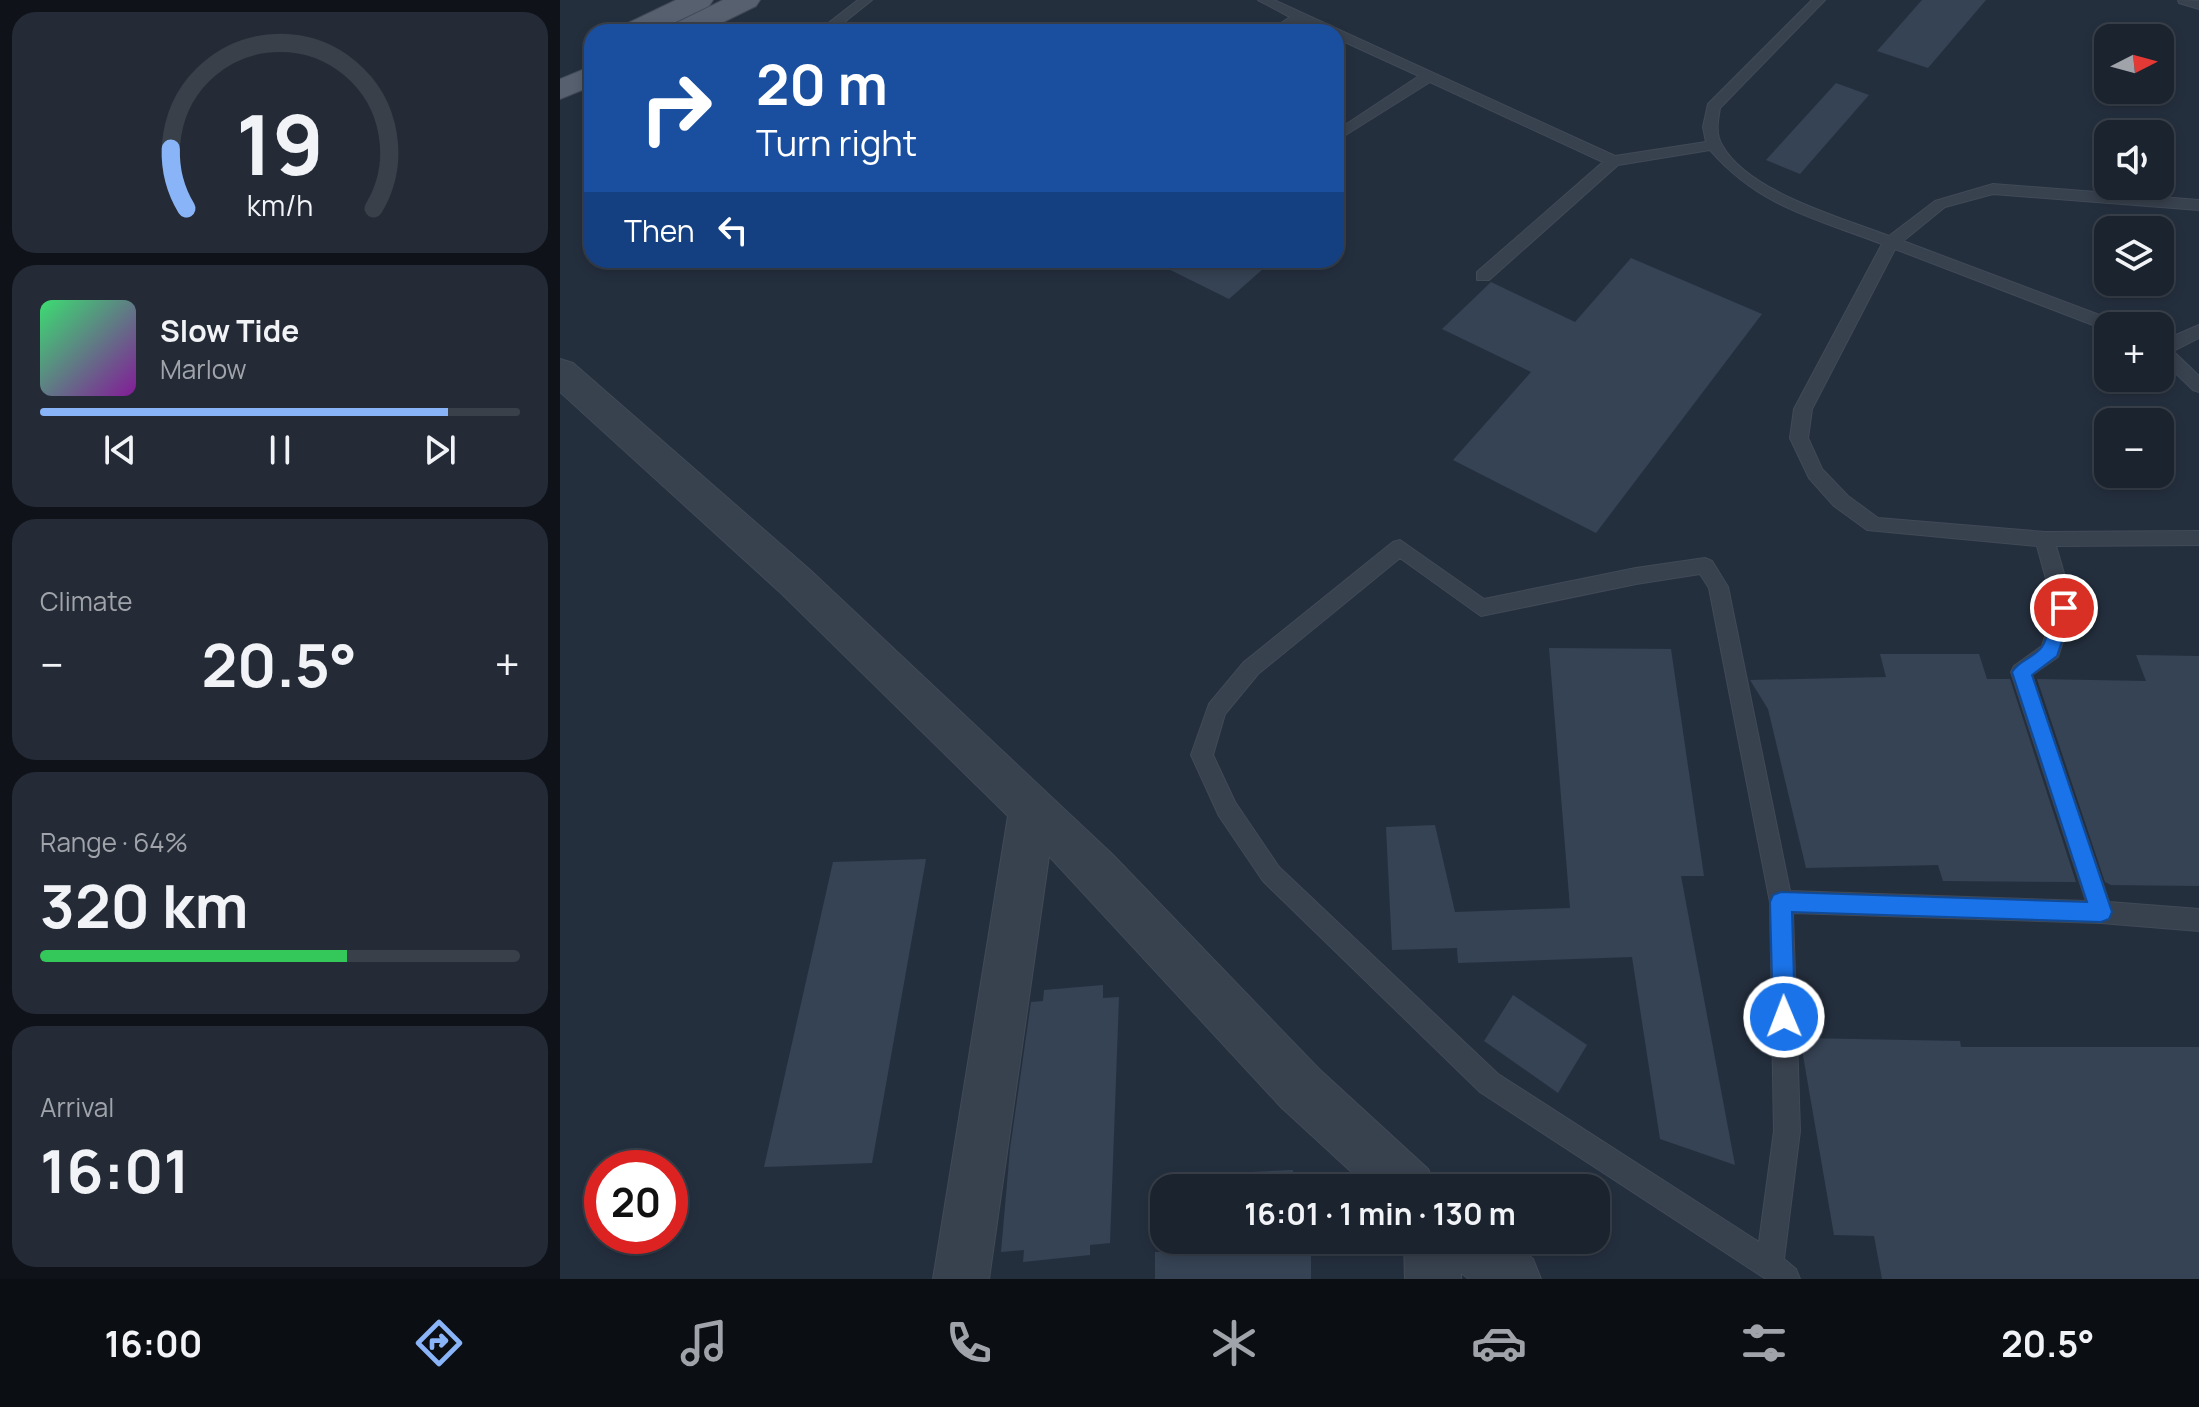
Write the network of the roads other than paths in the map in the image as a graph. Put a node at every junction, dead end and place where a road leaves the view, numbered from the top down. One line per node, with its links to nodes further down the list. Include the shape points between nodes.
1 (699, 0): 9 (main road)
2 (746, 0): 10 (main road)
3 (866, 0): 11 (lane)
4 (1264, 0): 8 (lane)
5 (1819, 0): 21 (lane, via 1713,107)
6 (2184, 0): 7 (lane)
7 (2199, 5)
8 (1300, 16): 12 (lane); 13 (lane)
9 (649, 24)
10 (696, 24)
11 (834, 24)
12 (1288, 24)
13 (1316, 24)
14 (1344, 37): 17 (lane)
15 (584, 55): 16 (main road)
16 (560, 66)
17 (1429, 76): 20 (lane); 22 (lane)
18 (584, 79): 19 (main road)
19 (560, 90)
20 (1344, 132)
21 (1714, 145): 22 (lane); 24 (lane, via 1736,170 1775,198)
22 (1613, 161): 25 (lane)
23 (2199, 205): 24 (lane, via 1993,189 1940,204)
24 (1891, 242): 26 (lane); 33 (lane, via 1803,409 1799,438 1815,473 1874,525)
25 (1483, 276)
26 (2094, 319)
27 (2199, 331): 28 (lane)
28 (2174, 342)
29 (2174, 361): 31 (lane)
30 (560, 372): 34 (street, via 796,582)
31 (2199, 386)
32 (2199, 538): 33 (lane)
33 (2045, 539): 36 (lane, via 2064,608 2051,651 2021,672)
34 (1032, 810): 38 (street, via 1300,1088); 42 (street)
35 (1781, 902): 36 (lane); 41 (lane, via 1787,1131); 41 (lane, via 1727,622 1718,587 1705,566 1481,608 1400,547 1251,668 1216,710 1202,755 1227,809 1271,874 1489,1083)
36 (2101, 912): 37 (lane)
37 (2199, 920)
38 (1394, 1174)
39 (1432, 1254): 43 (street)
40 (1483, 1254): 44 (street)
41 (1778, 1271)
42 (961, 1279)
43 (1433, 1279)
44 (1513, 1279)

